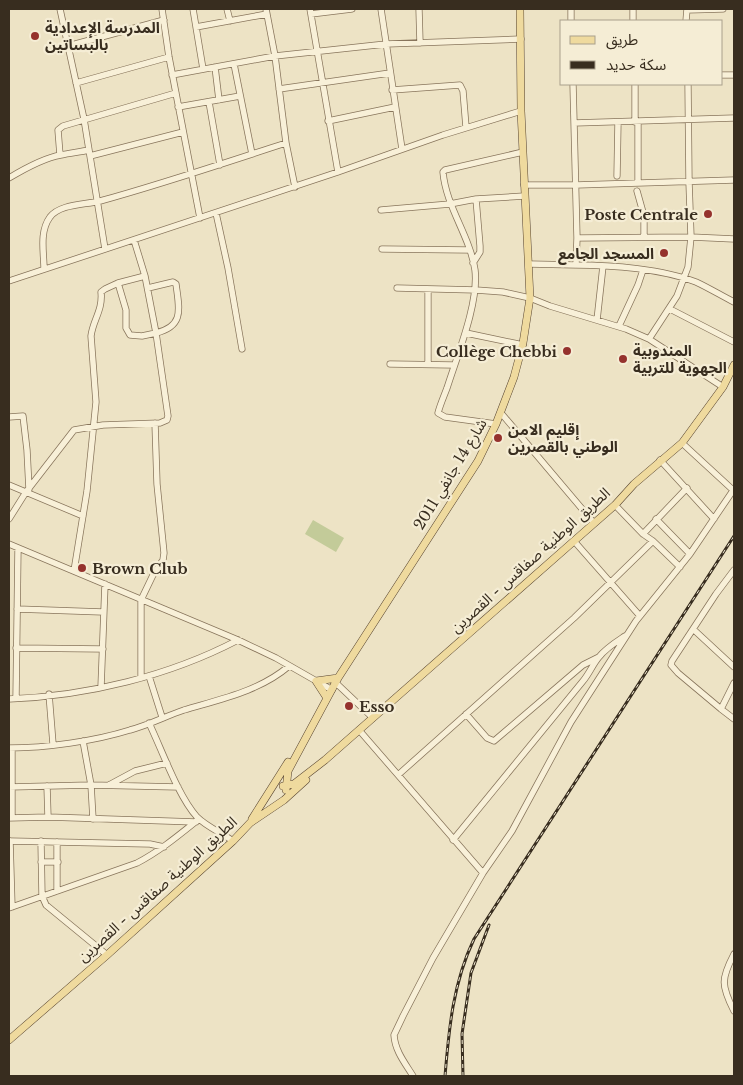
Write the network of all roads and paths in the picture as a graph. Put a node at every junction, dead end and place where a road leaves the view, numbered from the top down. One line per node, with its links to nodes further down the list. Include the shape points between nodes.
1 (62, 9): 19 (street)
2 (162, 9): 13 (street)
3 (193, 9): 15 (street)
4 (228, 9): 14 (street)
5 (352, 9): 12 (street)
6 (381, 9): 18 (street)
7 (419, 9): 17 (street)
8 (520, 9): 16 (main road, شارع 14 جانفي 2011)
9 (687, 9): 10 (street)
10 (723, 9)
11 (266, 11): 14 (street); 21 (street)
12 (310, 11): 20 (street)
13 (164, 20): 19 (street); 22 (street)
14 (230, 21): 15 (street)
15 (196, 27): 25 (street)
16 (521, 39): 17 (street); 41 (main road, شارع 14 جانفي 2011)
17 (420, 43): 18 (street)
18 (386, 44): 20 (street); 26 (street)
19 (68, 46): 28 (street)
20 (316, 52): 21 (street); 29 (street)
21 (275, 56): 23 (street); 33 (street)
22 (169, 57): 27 (street); 28 (street)
23 (234, 64): 24 (street); 36 (street)
24 (214, 67): 25 (street); 37 (street)
25 (203, 69): 27 (street)
26 (390, 73): 29 (street); 34 (street)
27 (172, 75): 35 (street)
28 (76, 83): 43 (street)
29 (322, 84): 33 (street); 44 (street)
30 (573, 85): 48 (street)
31 (635, 85): 47 (street)
32 (688, 85): 45 (street)
33 (279, 89): 51 (street)
34 (392, 90): 40 (street); 49 (street, via 460,85)
35 (176, 93): 39 (street); 43 (street)
36 (240, 96): 37 (street); 55 (street)
37 (219, 100): 38 (street)
38 (209, 102): 39 (street); 57 (street)
39 (178, 107): 50 (street)
40 (394, 107): 44 (street); 52 (street)
41 (521, 111): 49 (street); 53 (main road, شارع 14 جانفي 2011)
42 (734, 118): 45 (street)
43 (84, 119): 54 (street); 56 (street, via 58,130)
44 (328, 121): 58 (street)
45 (688, 121): 47 (street); 63 (street)
46 (618, 122): 47 (street); 48 (street); 60 (street)
47 (637, 122): 64 (street)
48 (574, 123): 66 (street)
49 (466, 127): 52 (street)
50 (183, 132): 54 (street); 59 (street)
51 (286, 143): 55 (street); 67 (street)
52 (402, 149): 58 (street)
53 (523, 152): 65 (main road, شارع 14 جانفي 2011); 72 (street, via 443,172)
54 (90, 153): 56 (street); 71 (street)
55 (252, 154): 57 (street)
56 (60, 155): 61 (street)
57 (220, 165): 59 (street)
58 (338, 172): 67 (street)
59 (190, 174): 71 (street); 75 (street)
60 (617, 176)
61 (9, 178)
62 (734, 180): 63 (street)
63 (688, 182): 64 (street); 77 (street)
64 (638, 183): 66 (street)
65 (524, 185): 66 (street); 69 (main road, شارع 14 جانفي 2011)
66 (576, 185): 78 (street)
67 (295, 187): 74 (street)
68 (637, 191): 76 (street, via 644,216)
69 (525, 196): 70 (street); 85 (main road, شارع 14 جانفي 2011)
70 (476, 199): 72 (street); 84 (street, via 480,252)
71 (98, 202): 81 (street); 88 (street, via 58,210 50,218 43,231)
72 (450, 204): 73 (street); 83 (street)
73 (381, 210)
74 (216, 213): 75 (street); 108 (street)
75 (200, 218): 80 (street)
76 (644, 237): 77 (street); 78 (street)
77 (691, 237): 79 (street); 91 (street)
78 (577, 238): 86 (street)
79 (734, 239)
80 (134, 240): 81 (street); 90 (street)
81 (105, 249): 88 (street)
82 (382, 249): 83 (street)
83 (469, 250): 84 (street)
84 (473, 263): 97 (street)
85 (529, 264): 86 (street); 98 (main road, شارع 14 جانفي 2011)
86 (576, 265): 87 (street)
87 (603, 266): 89 (street); 101 (street)
88 (44, 270): 92 (street)
89 (642, 270): 91 (street); 102 (street)
90 (145, 276): 93 (street); 94 (street)
91 (685, 278): 99 (street); 100 (street)
92 (9, 281)
93 (118, 283): 103 (street, via 126,310 128,333 142,336); 118 (street, via 102,292 102,303 92,327 96,402)
94 (148, 288): 103 (street); 103 (street, via 176,284 179,309 176,323)
95 (396, 288): 96 (street)
96 (428, 289): 97 (street); 110 (street)
97 (476, 290): 98 (street); 104 (street)
98 (530, 298): 101 (street); 107 (main road, شارع 14 جانفي 2011)
99 (734, 302)
100 (670, 308): 105 (street); 106 (street)
101 (597, 320): 102 (street)
102 (619, 326): 105 (street)
103 (156, 333): 116 (street, via 168,416 165,422)
104 (466, 333): 107 (street); 111 (street)
105 (649, 339): 113 (street)
106 (734, 342)
107 (523, 345): 114 (main road, شارع 14 جانفي 2011)
108 (242, 349)
109 (390, 364): 110 (street)
110 (428, 364): 111 (street)
111 (453, 365): 117 (street, via 438,413 445,417)
112 (734, 365): 113 (main road, الطريق الوطنية صفاقس - القصرين)
113 (723, 387): 119 (main road, الطريق الوطنية صفاقس - القصرين)
114 (501, 413): 117 (main road, شارع 14 جانفي 2011); 130 (street)
115 (9, 418): 124 (street, via 23,416)
116 (155, 423): 118 (street); 142 (street, via 164,553)
117 (496, 424): 160 (main road, شارع 14 جانفي 2011, via 460,491)
118 (93, 427): 124 (street, via 74,430); 126 (street)
119 (682, 443): 120 (main road, الطريق الوطنية صفاقس - القصرين); 123 (street)
120 (660, 460): 122 (street); 125 (main road, الطريق الوطنية صفاقس - القصرين)
121 (9, 485): 124 (street)
122 (687, 488): 128 (street); 129 (street)
123 (734, 490): 129 (street)
124 (28, 491): 126 (street); 127 (street)
125 (615, 505): 130 (main road, الطريق الوطنية صفاقس - القصرين); 131 (street)
126 (83, 516): 139 (street)
127 (9, 519)
128 (656, 519): 131 (street); 136 (street)
129 (714, 519): 136 (street)
130 (594, 522): 132 (main road, الطريق الوطنية صفاقس - القصرين)
131 (643, 534): 133 (street)
132 (574, 541): 140 (street); 168 (main road, الطريق الوطنية صفاقس - القصرين)
133 (653, 541): 137 (street); 140 (street)
134 (9, 544): 135 (street)
135 (18, 548): 139 (street); 143 (street)
136 (690, 554): 137 (street)
137 (680, 567): 145 (street)
138 (734, 570): 148 (street)
139 (74, 571): 141 (street)
140 (610, 583): 145 (street); 166 (street)
141 (105, 584): 142 (street); 144 (street)
142 (141, 600): 150 (street); 157 (street)
143 (17, 609): 144 (street); 147 (street)
144 (103, 612): 152 (street)
145 (640, 616): 149 (street)
146 (9, 628): 147 (street)
147 (16, 628): 151 (street)
148 (692, 629): 155 (street); 165 (street, via 671,665)
149 (626, 636): 153 (street); 200 (street, via 571,722 512,831)
150 (238, 640): 154 (street); 156 (street, via 196,660)
151 (16, 648): 152 (street); 164 (street)
152 (103, 649): 161 (street)
153 (599, 657): 166 (street, via 583,665 494,741 487,738); 193 (street, via 592,670)
154 (290, 666): 158 (street); 167 (street, via 254,688)
155 (734, 667)
156 (149, 676): 157 (street); 167 (street)
157 (141, 678): 161 (street)
158 (316, 681): 160 (main road); 160 (street); 163 (main road)
159 (734, 683): 165 (street)
160 (335, 684): 163 (main road, شارع 14 جانفي 2011); 168 (street)
161 (101, 687): 162 (street)
162 (50, 694): 164 (street); 173 (street)
163 (327, 698): 174 (main road, شارع 14 جانفي 2011)
164 (12, 699)
165 (721, 709): 169 (street)
166 (466, 714): 178 (street)
167 (162, 717): 170 (street)
168 (373, 718): 171 (main road, الطريق الوطنية صفاقس - القصرين)
169 (734, 719)
170 (149, 724): 172 (street); 177 (street)
171 (359, 730): 176 (main road, الطريق الوطنية صفاقس - القصرين); 178 (street)
172 (83, 741): 173 (street); 179 (street)
173 (53, 744): 175 (street)
174 (301, 744): 184 (main road, شارع 14 جانفي 2011, via 288,771); 185 (main road, شارع 14 جانفي 2011)
175 (11, 748): 182 (street)
176 (325, 760): 184 (main road, الطريق الوطنية صفاقس - القصرين, via 300,780); 186 (main road, الطريق الوطنية صفاقس - القصرين)
177 (167, 763): 180 (street, via 135,771); 183 (street)
178 (398, 775): 193 (street)
179 (91, 785): 180 (street); 181 (street); 189 (street)
180 (109, 785): 183 (street)
181 (47, 786): 182 (street); 187 (street)
182 (11, 787): 188 (street)
183 (178, 787): 190 (street)
184 (285, 787): 185 (main road); 186 (main road, via 287,795)
185 (272, 789): 186 (main road, via 270,794 274,801); 191 (main road, شارع 14 جانفي 2011)
186 (284, 800): 191 (main road, الطريق الوطنية صفاقس - القصرين)
187 (48, 817): 188 (street); 189 (street)
188 (10, 818)
189 (93, 819): 190 (street)
190 (197, 820): 192 (street); 197 (street)
191 (250, 823): 192 (main road, الطريق الوطنية صفاقس - القصرين)
192 (234, 840): 205 (main road, الطريق الوطنية صفاقس - القصرين)
193 (453, 840): 200 (street)
194 (10, 841): 195 (street); 203 (street)
195 (41, 841): 196 (street); 198 (street)
196 (57, 842): 197 (street); 199 (street)
197 (164, 847): 201 (street, via 137,863)
198 (41, 862): 199 (street); 202 (street)
199 (58, 862): 201 (street)
200 (483, 873): 208 (street, via 419,983 394,1035 398,1052)
201 (58, 891): 202 (street)
202 (42, 896): 203 (street); 205 (street, via 50,909)
203 (10, 908)
204 (734, 954): 206 (street, via 723,982)
205 (107, 955): 207 (main road, الطريق الوطنية صفاقس - القصرين)
206 (734, 1011)
207 (9, 1040)
208 (414, 1076)

